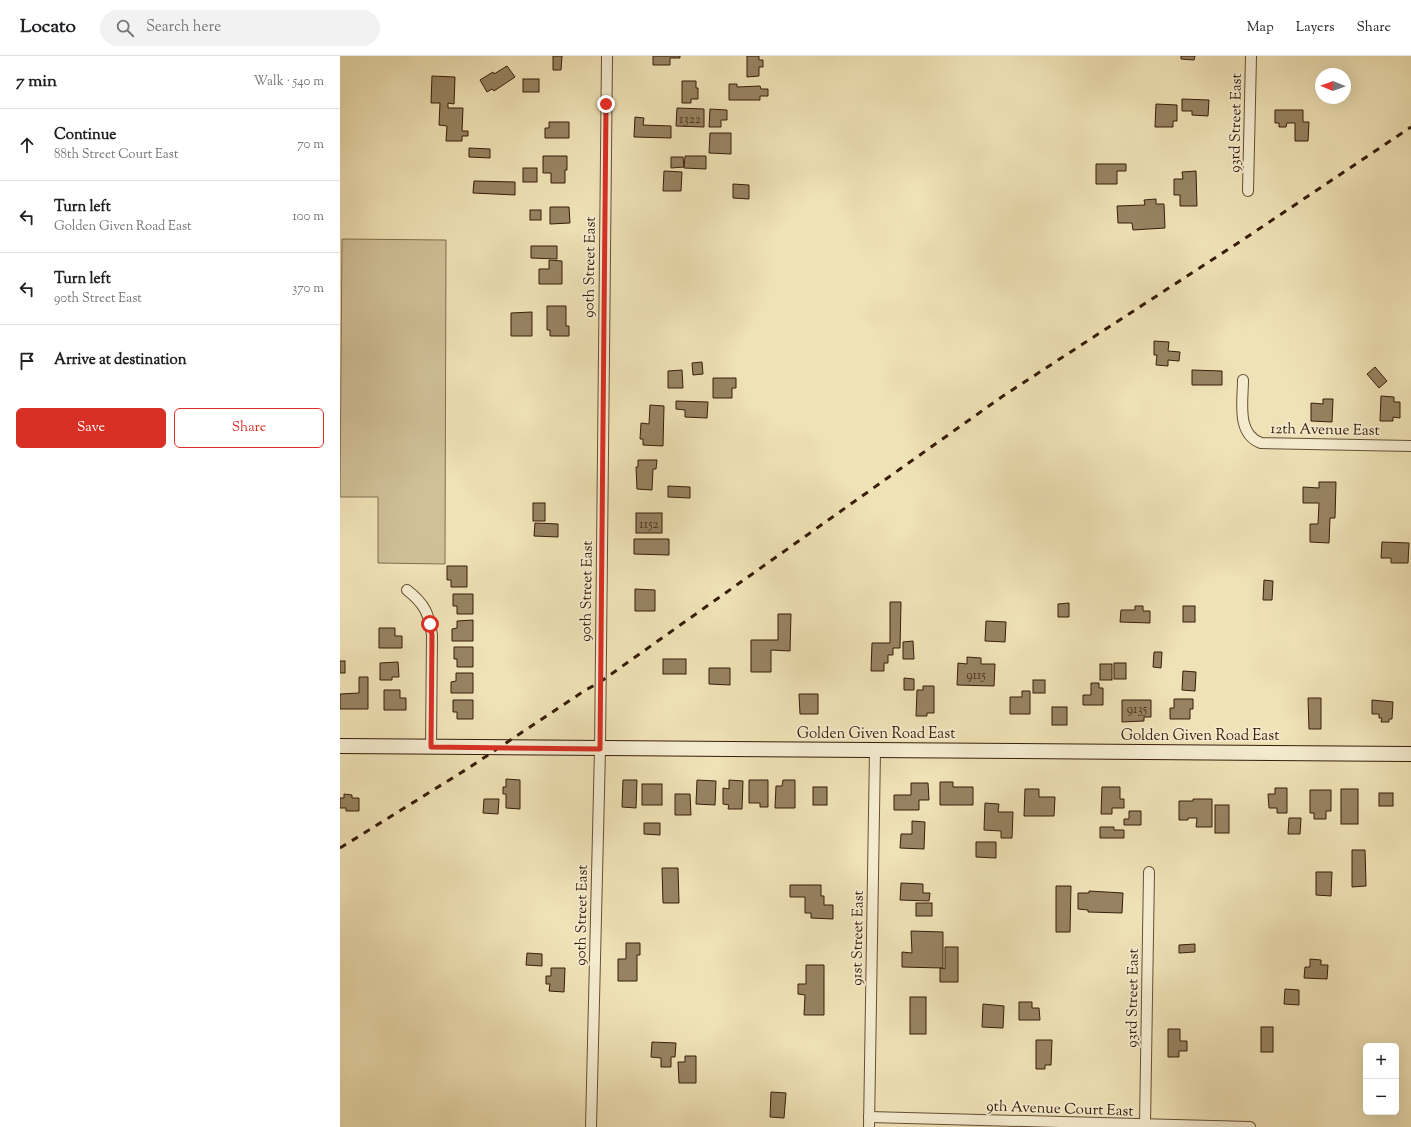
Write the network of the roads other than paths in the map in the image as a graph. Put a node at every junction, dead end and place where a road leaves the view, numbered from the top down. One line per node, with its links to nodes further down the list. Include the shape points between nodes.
1 (607, 56): 9 (street, 90th Street East)
2 (1251, 56): 3 (street, 93rd Street East)
3 (1248, 191)
4 (1243, 380): 5 (street, 12th Avenue East, via 1244,424 1254,440 1261,443)
5 (1411, 446)
6 (407, 590): 8 (street, via 419,600 428,615 432,635)
7 (340, 746): 8 (street, Golden Given Road East)
8 (431, 747): 9 (street, Golden Given Road East)
9 (600, 749): 10 (street, Golden Given Road East); 15 (street, 90th Street East)
10 (875, 750): 11 (street, Golden Given Road East); 13 (street, 91st Street East)
11 (1411, 754)
12 (1149, 872): 14 (street, 93rd Street East)
13 (869, 1122): 14 (street, 9th Avenue Court East)
14 (1145, 1125): 16 (street, 9th Avenue Court East)
15 (591, 1127)
16 (1250, 1127)

